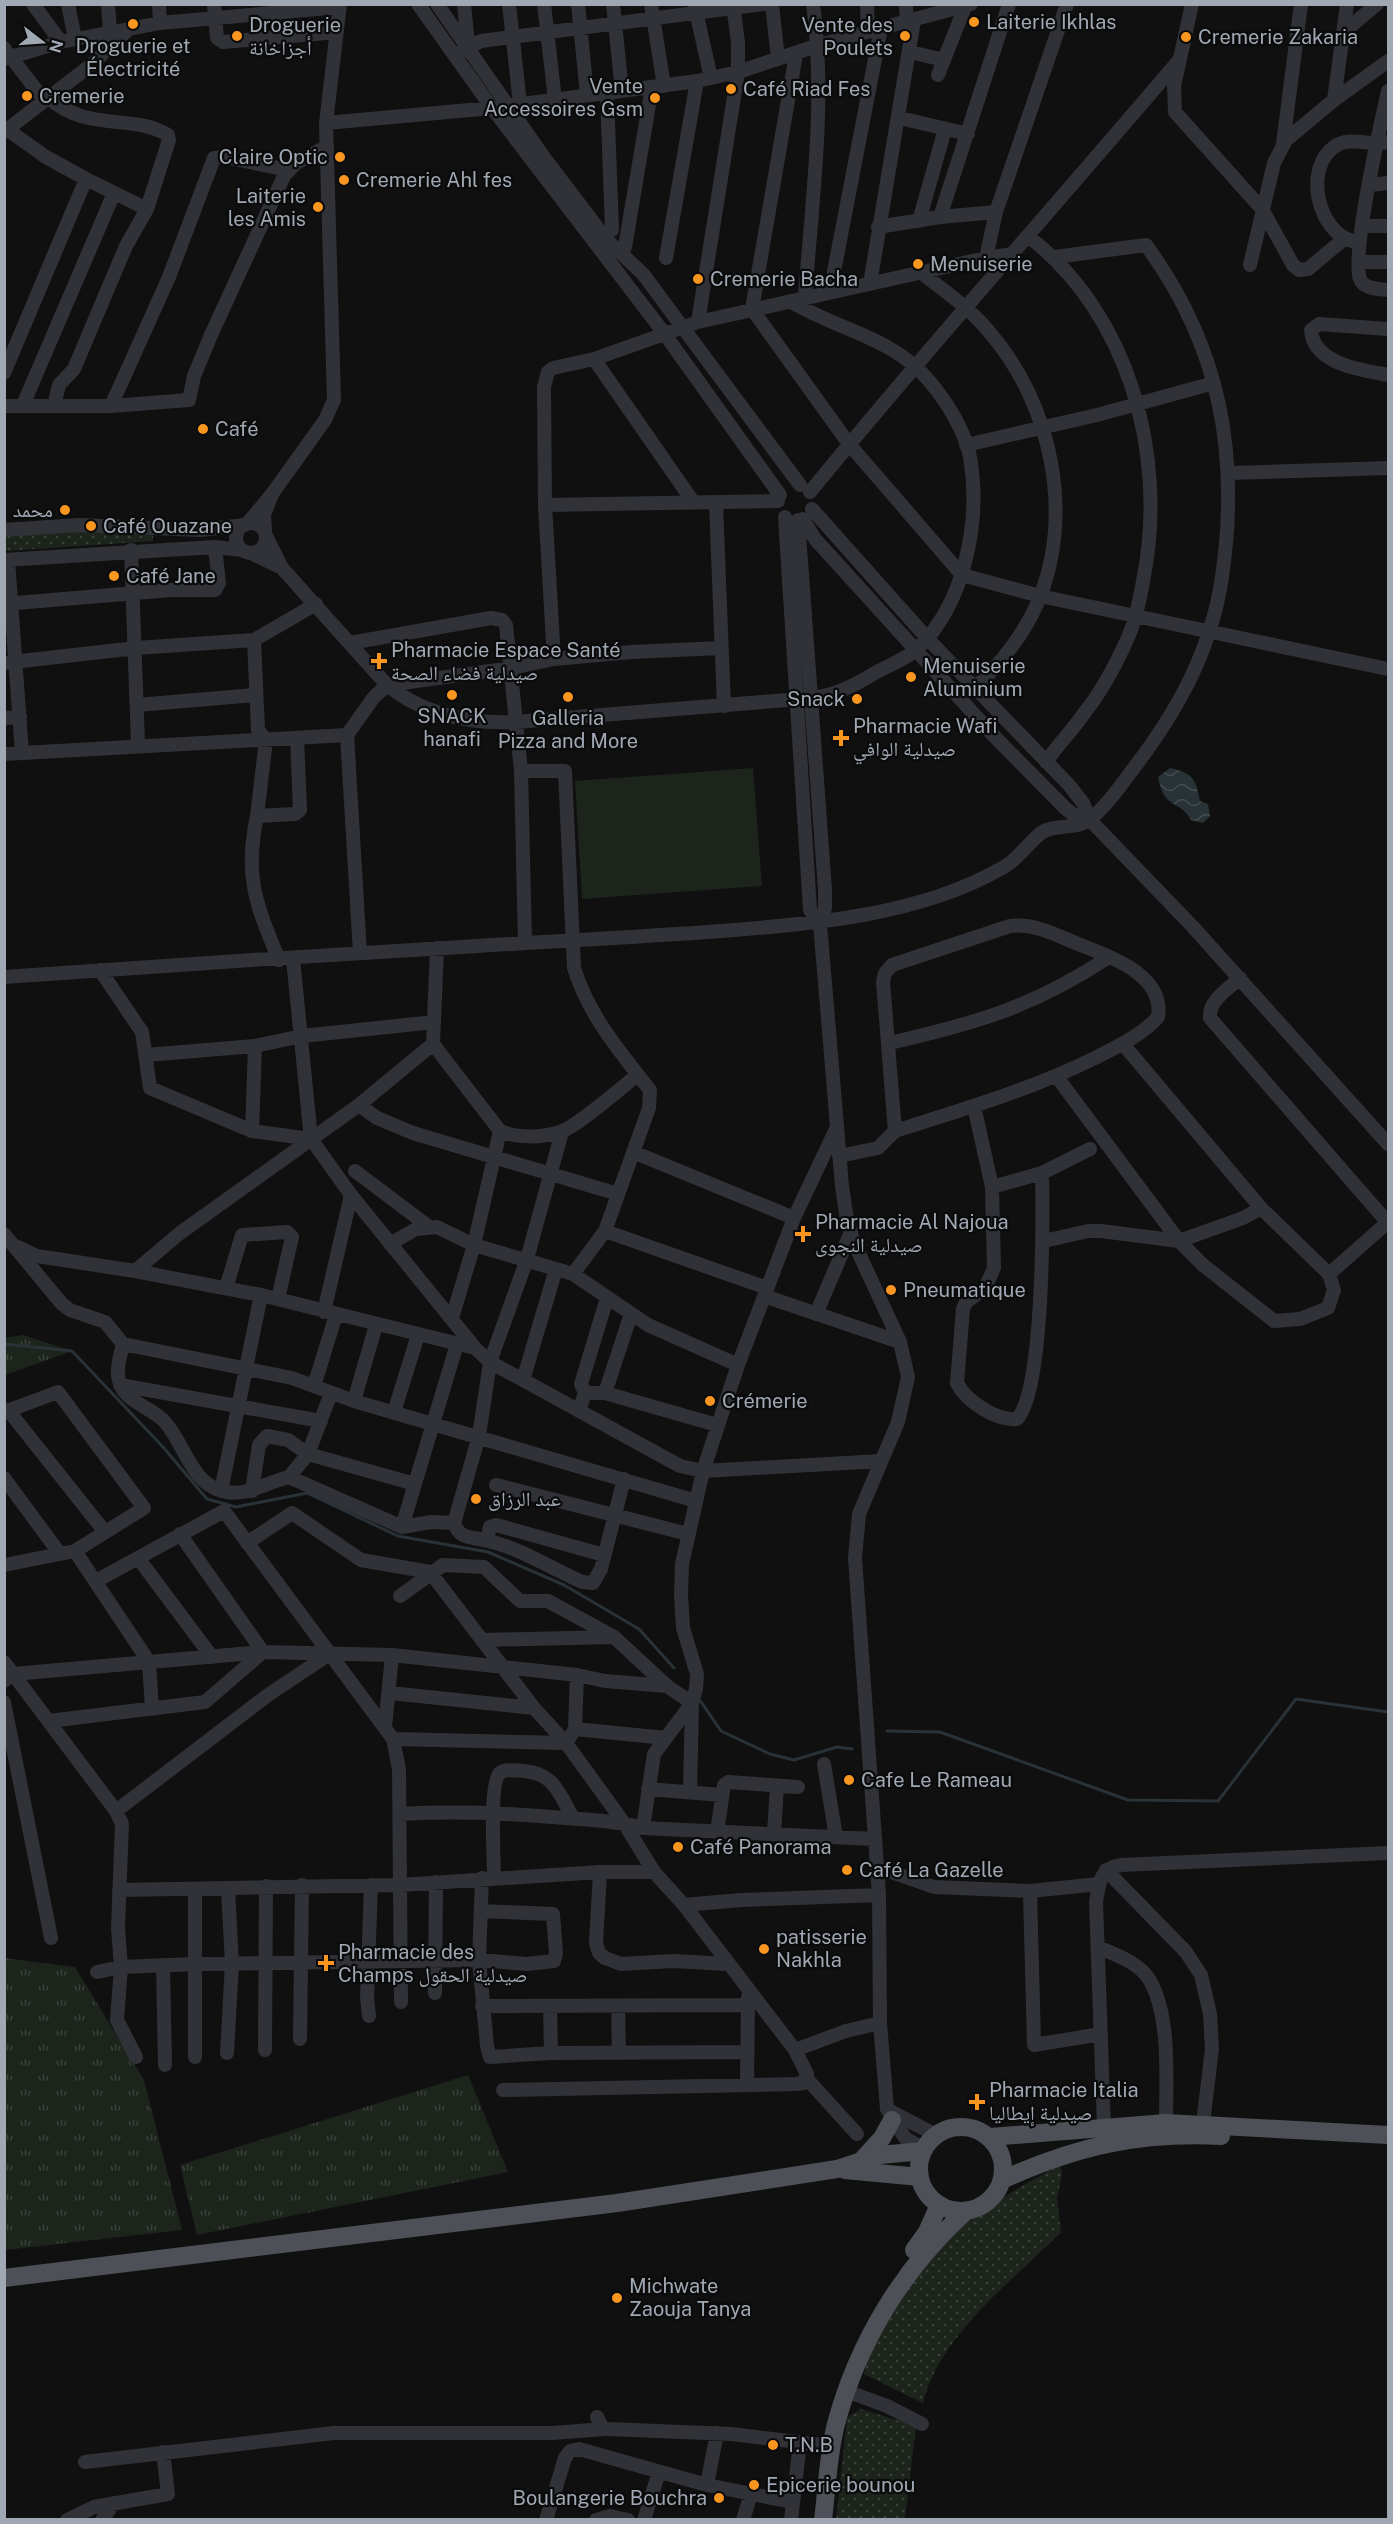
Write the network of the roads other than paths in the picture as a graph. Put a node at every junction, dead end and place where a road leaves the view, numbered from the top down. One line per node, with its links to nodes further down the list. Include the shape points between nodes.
1 (33, 4): 42 (street)
2 (68, 4): 42 (street)
3 (108, 4): 37 (street)
4 (159, 4): 32 (street)
5 (418, 4): 47 (street)
6 (437, 4): 44 (street)
7 (464, 4): 44 (street)
8 (509, 4): 41 (street)
9 (544, 4): 39 (street)
10 (578, 4): 35 (street)
11 (614, 4): 33 (street)
12 (651, 4): 30 (street)
13 (764, 4): 26 (street)
14 (772, 4): 49 (street)
15 (813, 4): 43 (street)
16 (867, 4): 36 (street)
17 (906, 4): 31 (street)
18 (1010, 4): 71 (street)
19 (1067, 4): 82 (street)
20 (1192, 4): 50 (street)
21 (1301, 4): 72 (street)
22 (1347, 4): 40 (street)
23 (1377, 4): 40 (street)
24 (968, 5): 27 (street); 51 (street)
25 (339, 6): 29 (street); 38 (street)
26 (733, 6): 28 (street); 53 (street)
27 (940, 8): 31 (street)
28 (695, 9): 30 (street); 55 (street)
29 (214, 11): 32 (street); 38 (street, via 217,38 223,42)
30 (653, 19): 33 (street); 57 (street)
31 (911, 20): 36 (street); 45 (street)
32 (160, 23): 34 (street)
33 (615, 24): 35 (street); 58 (street)
34 (130, 28): 37 (street); 61 (street, via 91,65)
35 (580, 28): 39 (street); 60 (street)
36 (874, 30): 43 (street); 103 (street)
37 (110, 31): 42 (street)
38 (337, 32): 68 (street)
39 (548, 32): 41 (street); 62 (street)
40 (1344, 32): 63 (street)
41 (512, 37): 44 (street); 65 (street)
42 (68, 40): 46 (street)
43 (819, 45): 48 (street); 104 (street, via 819,107)
44 (468, 46): 47 (street); 65 (street)
45 (910, 52): 51 (street); 67 (street)
46 (7, 54): 61 (street)
47 (456, 54): 66 (street)
48 (796, 54): 49 (street); 107 (street)
49 (778, 59): 53 (street)
50 (1179, 59): 81 (street, via 1175,112); 89 (street)
51 (944, 60): 54 (street)
52 (1388, 61): 63 (street)
53 (738, 72): 55 (street); 108 (street)
54 (938, 75)
55 (711, 78): 56 (street)
56 (697, 81): 57 (street); 95 (street)
57 (658, 86): 58 (street); 92 (street)
58 (622, 91): 59 (street)
59 (607, 94): 60 (street); 88 (street)
60 (587, 95): 62 (street)
61 (46, 98): 70 (street); 80 (street, via 78,115 168,135)
62 (555, 100): 65 (street)
63 (1334, 100): 72 (street)
64 (1387, 100): 73 (street)
65 (514, 104): 66 (street); 109 (street, via 543,156 606,239 643,274)
66 (492, 108): 68 (street); 111 (street)
67 (900, 118): 69 (street); 87 (street)
68 (326, 123): 74 (street)
69 (945, 129): 71 (street); 84 (street)
70 (6, 131): 76 (street)
71 (968, 134): 83 (street)
72 (1284, 144): 81 (street, via 1274,163)
73 (1382, 144): 78 (street); 90 (street, via 1339,143 1325,156 1317,195 1329,226)
74 (327, 146): 75 (street); 128 (street, via 334,400 325,420)
75 (288, 171): 121 (street, via 211,334 189,400); 121 (street, via 214,158 170,278)
76 (86, 179): 79 (street); 114 (street)
77 (1389, 183): 78 (street)
78 (1370, 185): 85 (street)
79 (114, 193): 80 (street); 118 (street)
80 (147, 208): 120 (street, via 126,246 75,367 59,385)
81 (1262, 209): 90 (street, via 1299,270 1308,269); 99 (street)
82 (996, 212): 83 (street); 96 (street)
83 (940, 217): 84 (street)
84 (919, 221): 87 (street)
85 (1363, 226): 86 (street); 91 (street)
86 (1389, 226)
87 (878, 227): 101 (street)
88 (612, 230)
89 (1029, 237): 93 (street); 94 (street)
90 (1344, 239): 91 (street)
91 (1359, 243): 97 (street)
92 (625, 247)
93 (1013, 254): 96 (street); 106 (street)
94 (1055, 257): 116 (street, via 1146,245 1186,308); 117 (street, via 1090,300 1111,336)
95 (666, 258)
96 (986, 258): 100 (street)
97 (1359, 262): 98 (street); 102 (street, via 1359,279 1363,284)
98 (1389, 262)
99 (1250, 265)
100 (923, 274): 101 (street); 106 (street)
101 (870, 284): 103 (street)
102 (1389, 290)
103 (830, 292): 104 (street)
104 (805, 297): 105 (street)
105 (790, 301): 107 (street); 113 (street, via 817,317 883,342)
106 (965, 307): 113 (street); 122 (street, via 993,335 1014,367)
107 (752, 309): 108 (street); 123 (street)
108 (698, 322): 109 (street)
109 (682, 327): 111 (street); 127 (street)
110 (1389, 329): 115 (street, via 1319,324 1311,330 1314,344 1328,356)
111 (664, 333): 112 (street); 129 (street)
112 (594, 359): 130 (street); 132 (street, via 553,368 546,378)
113 (914, 364): 123 (street); 124 (street, via 944,402)
114 (4, 373)
115 (1389, 375)
116 (1214, 383): 117 (street); 126 (street)
117 (1137, 404): 122 (street); 149 (street, via 1148,455 1151,512)
118 (23, 405): 119 (street); 120 (street)
119 (4, 406)
120 (54, 406): 121 (street)
121 (111, 406)
122 (1044, 428): 124 (street); 146 (street, via 1051,462 1054,516 1050,562)
123 (849, 444): 127 (street); 144 (street)
124 (966, 445): 144 (street, via 972,487)
125 (1389, 468): 126 (street)
126 (1229, 474): 150 (street, via 1224,561)
127 (805, 489): 129 (street, via 788,487); 133 (street)
128 (272, 494): 134 (street); 136 (street, via 264,515)
129 (779, 498): 131 (street); 133 (street)
130 (694, 503): 131 (street); 132 (street)
131 (716, 504): 155 (street)
132 (545, 506): 157 (street)
133 (800, 516): 137 (street); 138 (street); 151 (street); 165 (street)
134 (246, 524): 135 (street, via 200,530 79,525); 136 (street, via 258,525); 141 (street, via 237,536)
135 (4, 530)
136 (265, 534): 141 (street, via 264,546); 143 (street)
137 (815, 539): 138 (street); 156 (street)
138 (802, 545): 164 (street)
139 (215, 547): 140 (street); 141 (street); 145 (street, via 219,583 215,590)
140 (131, 550): 142 (street); 145 (street)
141 (246, 551): 143 (street)
142 (6, 560): 147 (street)
143 (282, 568): 148 (street)
144 (962, 575): 146 (street); 151 (street, via 956,593)
145 (134, 593): 147 (street); 154 (street)
146 (1040, 596): 149 (street); 162 (street, via 1016,641)
147 (8, 604): 158 (street)
148 (316, 604): 152 (street); 153 (street)
149 (1136, 615): 150 (street); 177 (street, via 1109,675)
150 (1209, 632): 160 (street); 180 (street, via 1199,663 1172,715 1122,784)
151 (927, 638): 156 (street); 162 (street)
152 (254, 640): 154 (street); 163 (street)
153 (350, 644): 159 (street, via 497,618 506,625); 161 (street)
154 (136, 648): 158 (street); 166 (street)
155 (721, 648): 157 (street); 167 (street)
156 (916, 650): 164 (street, via 841,691); 180 (street, via 1059,802 1075,816)
157 (554, 659): 159 (street)
158 (11, 663): 168 (street)
159 (512, 668): 161 (street); 170 (street)
160 (1389, 669)
161 (387, 685): 170 (street, via 419,706 450,716 491,723); 171 (street)
162 (975, 688): 177 (street)
163 (255, 695): 166 (street); 173 (street, via 258,730)
164 (812, 698): 165 (street); 181 (street, via 825,890)
165 (795, 700): 167 (street); 181 (street, via 810,910)
166 (137, 705): 174 (street)
167 (724, 706): 170 (street)
168 (20, 717): 169 (street); 175 (street)
169 (4, 718)
170 (516, 722): 178 (street)
171 (347, 735): 172 (street); 185 (street)
172 (297, 738): 173 (street); 179 (street, via 300,810 295,814)
173 (266, 740): 174 (street); 179 (street)
174 (138, 744): 175 (street)
175 (22, 753): 176 (street)
176 (4, 754)
177 (1046, 762): 180 (street, via 1083,803)
178 (521, 771): 182 (street); 183 (street, via 565,771)
179 (257, 816): 188 (street, via 251,846 252,884)
180 (1090, 820): 181 (street, via 1073,827 1044,830 1009,864 956,888 896,907); 191 (street)
181 (820, 924): 183 (street); 203 (street)
182 (525, 943): 183 (street); 184 (street)
183 (572, 943): 199 (street, via 580,986 608,1037)
184 (437, 948): 185 (street); 192 (street)
185 (360, 953): 187 (street)
186 (1109, 957): 194 (street, via 1051,992 1011,1010 958,1028); 194 (street, via 1042,929 1019,925 892,965 883,982); 196 (street, via 1138,974 1154,993 1160,1008 1152,1024)
187 (293, 959): 188 (street); 193 (street)
188 (279, 960): 189 (street)
189 (100, 970): 190 (street); 198 (street, via 142,1032)
190 (4, 977)
191 (1240, 978): 209 (street); 222 (street, via 1214,1003 1209,1010 1210,1018)
192 (434, 1022): 193 (street); 195 (street)
193 (302, 1036): 197 (street); 208 (street)
194 (890, 1043): 206 (street)
195 (433, 1044): 201 (street); 205 (street)
196 (1123, 1044): 200 (street); 220 (street)
197 (255, 1046): 198 (street); 204 (street)
198 (146, 1055): 204 (street, via 150,1088)
199 (636, 1076): 207 (street); 211 (street, via 651,1090 651,1097)
200 (1057, 1077): 202 (street); 228 (street)
201 (359, 1105): 208 (street); 213 (street, via 377,1118 413,1133)
202 (974, 1106): 206 (street); 217 (street)
203 (836, 1129): 212 (street); 221 (street)
204 (252, 1131): 208 (street)
205 (500, 1131): 207 (street, via 543,1136); 213 (street)
206 (895, 1131): 212 (street, via 879,1148)
207 (562, 1132): 216 (street)
208 (311, 1139): 219 (street); 233 (street, via 180,1233)
209 (1389, 1144)
210 (1090, 1149): 215 (street)
211 (633, 1152): 218 (street); 221 (street)
212 (839, 1156): 225 (street)
213 (492, 1157): 216 (street); 230 (street)
214 (355, 1171): 223 (street)
215 (1042, 1173): 217 (street); 227 (street)
216 (552, 1174): 218 (street); 231 (street)
217 (992, 1187): 227 (street, via 994,1268 985,1288 963,1309 957,1383 980,1405 1010,1420 1017,1419 1027,1403)
218 (618, 1194): 224 (street)
219 (351, 1196): 229 (street); 241 (street)
220 (1261, 1208): 228 (street); 235 (street)
221 (794, 1218): 237 (street)
222 (1388, 1223): 235 (street)
223 (428, 1226): 229 (street); 230 (street)
224 (605, 1231): 234 (street); 237 (street)
225 (851, 1232): 243 (street); 247 (street)
226 (6, 1238): 233 (street, via 37,1256); 248 (street, via 62,1304 105,1322)
227 (1044, 1241): 228 (street, via 1088,1231)
228 (1179, 1241): 235 (street, via 1203,1265 1275,1321 1300,1319 1328,1308 1334,1290)
229 (390, 1244): 244 (street)
230 (474, 1245): 231 (street); 244 (street)
231 (527, 1259): 232 (street); 251 (street)
232 (556, 1269): 234 (street); 254 (street)
233 (135, 1271): 236 (street)
234 (573, 1274): 239 (street)
235 (1329, 1274)
236 (226, 1288): 238 (street); 240 (street, via 242,1235 287,1232 292,1237)
237 (766, 1292): 243 (street); 252 (street)
238 (261, 1295): 240 (street); 253 (street)
239 (607, 1298): 242 (street); 258 (street, via 582,1384)
240 (278, 1299): 241 (street)
241 (330, 1313): 245 (street); 256 (street)
242 (631, 1314): 252 (street, via 667,1335); 259 (street)
243 (816, 1314): 247 (street)
244 (452, 1318): 250 (street)
245 (376, 1324): 246 (street); 260 (street)
246 (418, 1335): 249 (street); 264 (street)
247 (900, 1342): 270 (street, via 908,1377 905,1397)
248 (123, 1344): 253 (street); 255 (street, via 117,1373)
249 (457, 1344): 250 (street); 266 (street)
250 (475, 1348): 251 (street)
251 (490, 1362): 254 (street); 268 (street)
252 (738, 1365): 267 (street)
253 (244, 1367): 256 (street); 261 (street)
254 (523, 1380): 263 (street)
255 (120, 1385): 261 (street); 277 (street, via 126,1396 165,1421 202,1479)
256 (314, 1386): 257 (street)
257 (331, 1393): 260 (street); 265 (street)
258 (585, 1393): 259 (street); 263 (street)
259 (605, 1393): 267 (street)
260 (354, 1401): 264 (street)
261 (240, 1407): 265 (street); 277 (street)
262 (6, 1411): 283 (street); 283 (street, via 58,1392 144,1508)
263 (579, 1411): 271 (street, via 680,1466)
264 (394, 1412): 266 (street)
265 (321, 1422): 269 (street)
266 (435, 1423): 268 (street); 275 (street)
267 (717, 1425): 271 (street)
268 (480, 1436): 274 (street); 281 (street)
269 (308, 1454): 272 (street); 275 (street); 278 (street, via 288,1440 267,1436 259,1445)
270 (881, 1461): 271 (street); 335 (street, via 859,1514 855,1558)
271 (703, 1472): 279 (street)
272 (289, 1477): 278 (street); 282 (street)
273 (4, 1478): 289 (street)
274 (624, 1479): 279 (street); 280 (street)
275 (415, 1484): 282 (street)
276 (496, 1485): 280 (street)
277 (221, 1491): 278 (street)
278 (252, 1491)
279 (696, 1501): 285 (street)
280 (613, 1516): 285 (street); 290 (street)
281 (454, 1523): 282 (street); 286 (street, via 457,1532 464,1536)
282 (402, 1527)
283 (105, 1532): 288 (street)
284 (180, 1534): 287 (street, via 224,1511); 291 (street); 298 (street)
285 (688, 1534): 310 (street, via 681,1595 683,1628 697,1674)
286 (487, 1540): 290 (street, via 490,1527 496,1525); 290 (street, via 588,1584 597,1578)
287 (247, 1543): 293 (street, via 292,1514 361,1560); 299 (street)
288 (75, 1551): 289 (street); 294 (street)
289 (60, 1554): 292 (street)
290 (604, 1555)
291 (138, 1557): 294 (street); 301 (street)
292 (4, 1565)
293 (430, 1572): 295 (street); 296 (street, via 443,1565 484,1567 520,1601 548,1601); 297 (street)
294 (96, 1581): 303 (street)
295 (400, 1596)
296 (614, 1637): 297 (street); 307 (street)
297 (483, 1640): 304 (street)
298 (263, 1652): 299 (street); 301 (street); 312 (street, via 205,1702)
299 (328, 1654): 300 (street); 314 (street); 326 (street)
300 (392, 1655): 304 (street); 308 (street)
301 (212, 1657): 303 (street)
302 (4, 1662): 306 (street)
303 (149, 1662): 306 (street); 312 (street)
304 (502, 1666): 305 (street); 311 (street)
305 (577, 1675): 307 (street); 315 (street)
306 (9, 1677): 313 (street)
307 (667, 1686): 310 (street)
308 (390, 1693): 311 (street); 314 (street)
309 (4, 1702): 319 (street)
310 (692, 1702): 316 (street); 324 (street)
311 (534, 1707): 318 (street)
312 (152, 1709): 313 (street)
313 (49, 1721): 326 (street)
314 (385, 1727): 317 (street)
315 (575, 1729): 316 (street); 318 (street)
316 (666, 1738): 323 (street, via 654,1754)
317 (393, 1739): 318 (street); 327 (street, via 399,1769)
318 (566, 1743): 330 (street)
319 (9, 1749): 355 (street)
320 (824, 1764): 334 (street)
321 (777, 1786): 322 (street); 325 (street, via 728,1782); 333 (street)
322 (798, 1787)
323 (648, 1789): 324 (street); 331 (street)
324 (690, 1791): 325 (street)
325 (721, 1795): 332 (street)
326 (116, 1810): 349 (street, via 122,1824)
327 (400, 1814): 328 (street); 346 (street)
328 (494, 1814): 329 (street); 329 (street, via 495,1780 505,1770 539,1772 548,1778); 341 (street)
329 (573, 1818): 330 (street)
330 (624, 1823): 331 (street); 340 (street)
331 (643, 1828): 332 (street)
332 (717, 1832): 333 (street)
333 (774, 1833): 334 (street)
334 (836, 1837): 335 (street)
335 (875, 1839): 337 (street)
336 (1389, 1853): 338 (street, via 1131,1864)
337 (877, 1867): 351 (street, via 934,1887); 352 (street)
338 (1106, 1870): 343 (street); 393 (street, via 1186,1952 1201,1975 1210,2014 1212,2049)
339 (600, 1872): 340 (street); 341 (street); 365 (street, via 597,1943 605,1958 621,1964)
340 (654, 1872): 353 (street)
341 (488, 1878): 342 (street); 354 (street)
342 (436, 1882): 346 (street); 359 (street)
343 (1099, 1884): 351 (street); 356 (street)
344 (302, 1885): 345 (street); 347 (street); 362 (street)
345 (371, 1885): 346 (street); 360 (street)
346 (400, 1885): 358 (street)
347 (266, 1886): 348 (street); 361 (street)
348 (228, 1888): 350 (street); 364 (street)
349 (119, 1890): 350 (street); 367 (street)
350 (195, 1890): 363 (street)
351 (1030, 1891): 377 (street, via 1034,2044)
352 (879, 1895): 353 (street); 376 (street)
353 (684, 1905): 365 (street)
354 (482, 1911): 357 (street); 357 (street, via 554,1914 556,1953 552,1963)
355 (51, 1938)
356 (1098, 1947): 377 (street); 392 (street, via 1138,1967 1149,1978 1158,1999 1163,2025)
357 (479, 1960): 359 (street); 372 (street)
358 (399, 1961): 359 (street); 360 (street); 371 (street)
359 (435, 1961): 369 (street)
360 (370, 1962): 362 (street); 375 (street)
361 (267, 1963): 362 (street); 364 (street); 379 (street)
362 (300, 1963): 378 (street)
363 (197, 1964): 364 (street); 366 (street); 386 (street)
364 (232, 1964): 382 (street)
365 (728, 1964): 370 (street)
366 (163, 1965): 367 (street); 387 (street)
367 (121, 1967): 368 (street); 385 (street, via 117,2020)
368 (97, 1972)
369 (435, 1993)
370 (748, 1998): 374 (street); 380 (street); 381 (street)
371 (401, 2002)
372 (482, 2006): 373 (street); 383 (street, via 490,2057)
373 (550, 2006): 374 (street); 383 (street)
374 (618, 2006): 384 (street)
375 (369, 2016)
376 (880, 2023): 380 (street); 391 (street)
377 (1101, 2034): 394 (street)
378 (300, 2039)
379 (265, 2049)
380 (795, 2050): 388 (street)
381 (747, 2052): 384 (street); 389 (street)
382 (227, 2053)
383 (551, 2053): 384 (street)
384 (619, 2053)
385 (136, 2057)
386 (195, 2057)
387 (165, 2065)
388 (807, 2079): 389 (street, via 796,2084); 395 (street)
389 (747, 2085): 390 (street)
390 (503, 2090)
391 (889, 2115): 398 (street, via 911,2124); 400 (main road, via 879,2142)
392 (1166, 2123): 393 (main road); 394 (main road)
393 (1203, 2123): 396 (main road)
394 (1104, 2127): 397 (main road)
395 (857, 2134)
396 (1389, 2135)
397 (990, 2137): 398 (main road, via 960,2126); 403 (main road, via 1002,2157)
398 (927, 2145): 400 (main road); 402 (main road)
399 (1389, 2146): 403 (main road, via 1207,2135 1126,2140 1050,2159)
400 (861, 2161): 401 (main road)
401 (837, 2169): 402 (main road); 406 (main road, via 599,2205)
402 (920, 2177): 404 (main road, via 925,2190)
403 (1002, 2180): 405 (main road, via 988,2202)
404 (939, 2205): 405 (main road); 411 (main road, via 927,2232 864,2322 849,2354)
405 (966, 2211): 407 (main road, via 926,2253 890,2301 866,2342)
406 (4, 2278)
407 (846, 2391): 408 (street); 428 (main road, via 831,2449)
408 (922, 2424)
409 (717, 2433): 410 (street); 412 (street, via 601,2423 552,2433 334,2433); 415 (street)
410 (800, 2443): 411 (street); 417 (street)
411 (823, 2445): 427 (main road)
412 (164, 2452): 413 (street); 418 (street, via 168,2494)
413 (85, 2462)
414 (659, 2472): 415 (street); 419 (street, via 575,2450 562,2465); 424 (street)
415 (707, 2485): 416 (street)
416 (751, 2494): 417 (street); 425 (street)
417 (792, 2502): 426 (street)
418 (114, 2503): 420 (street, via 94,2506); 421 (street)
419 (550, 2518)
420 (68, 2520)
421 (102, 2520)
422 (596, 2520): 423 (street, via 614,2516)
423 (628, 2520)
424 (644, 2520)
425 (743, 2520)
426 (791, 2520)
427 (813, 2520)
428 (823, 2520)

